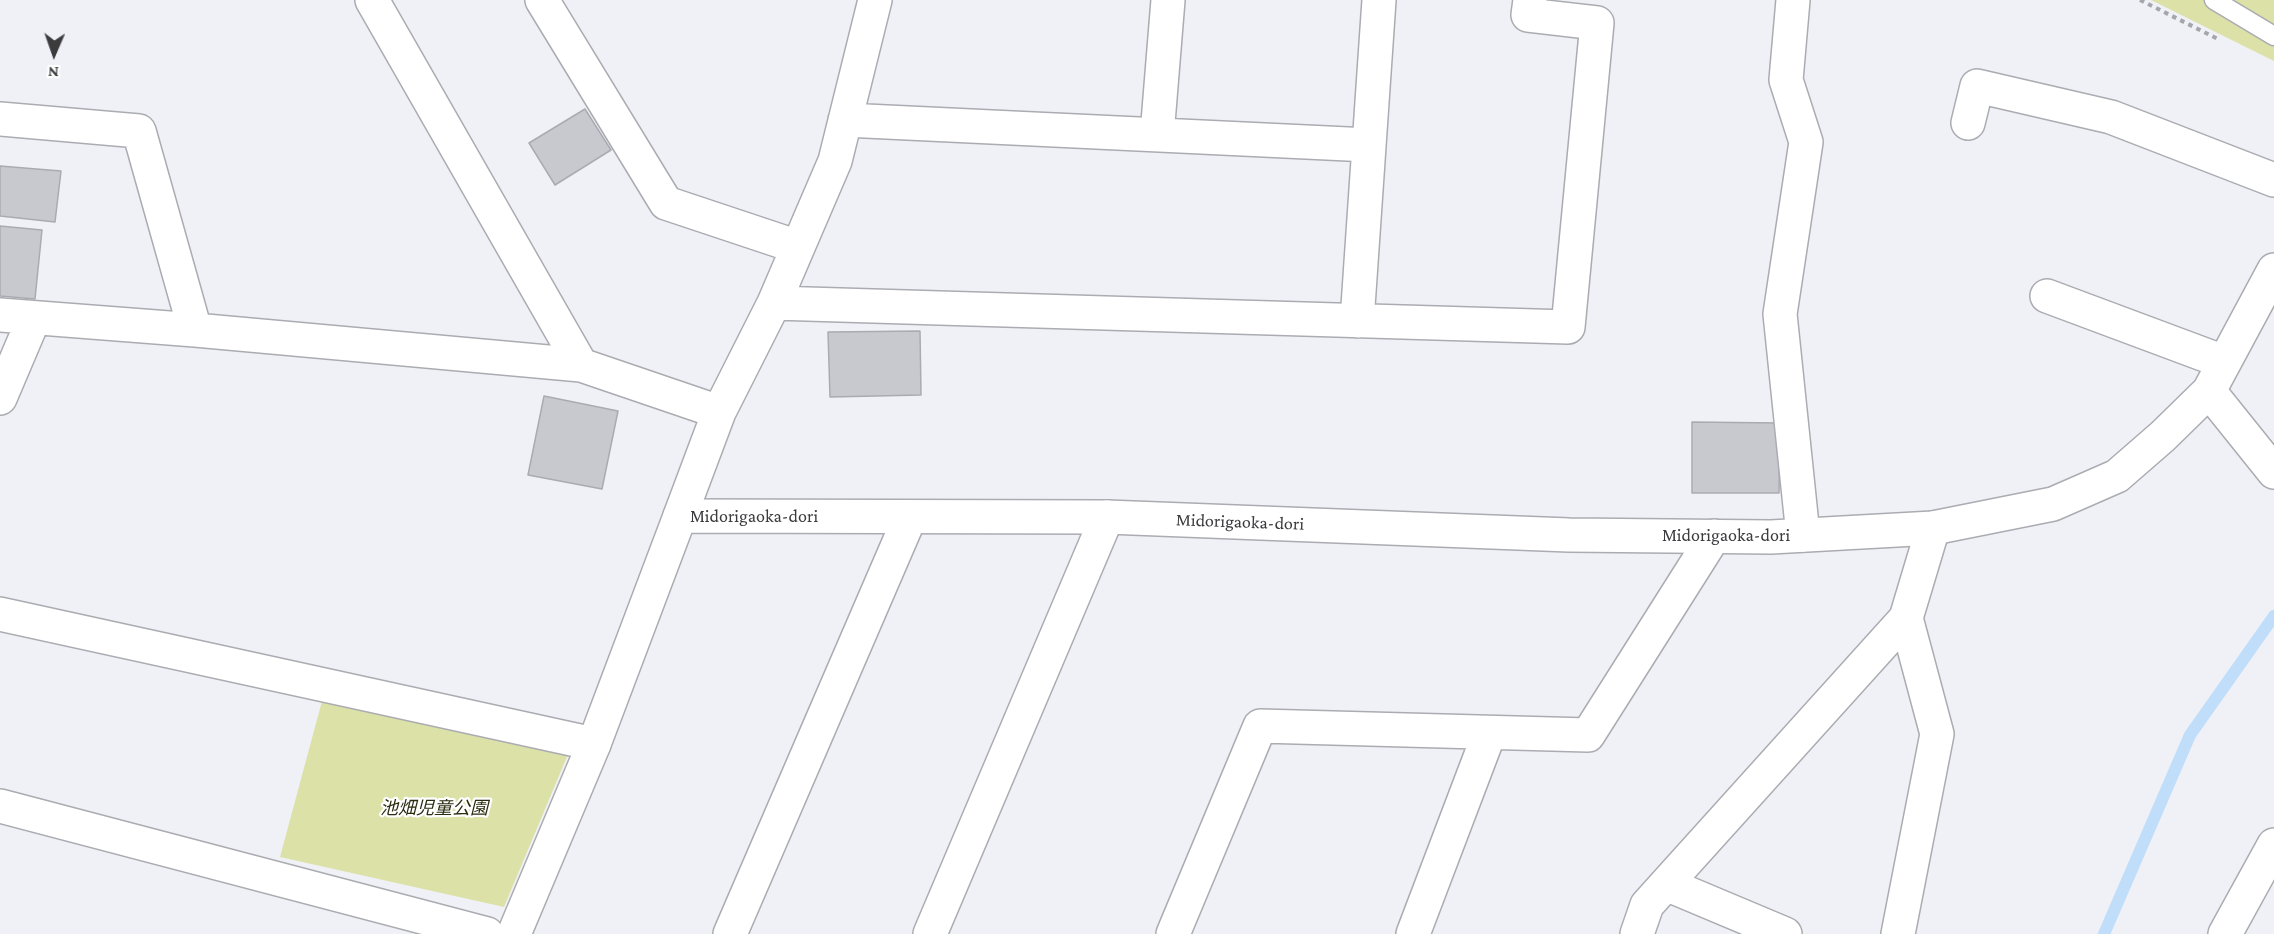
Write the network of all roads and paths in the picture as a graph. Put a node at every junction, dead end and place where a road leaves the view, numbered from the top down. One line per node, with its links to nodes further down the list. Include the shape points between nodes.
1 (372, 0): 27 (street)
2 (542, 0): 18 (street, via 666,203)
3 (875, 0): 13 (street)
4 (1168, 0): 15 (street)
5 (1379, 0): 16 (street)
6 (1530, 0): 24 (street, via 1528,15 1597,23 1568,327)
7 (1793, 0): 36 (street, via 1786,80 1806,142 1780,314)
8 (2140, 0): 11 (path)
9 (2214, 0): 10 (lane)
10 (2274, 36)
11 (2222, 42)
12 (0, 119): 25 (street, via 139,131)
13 (845, 120): 15 (street); 18 (street, via 835,161)
14 (1968, 123): 17 (street, via 1977,86 2111,117)
15 (1157, 135): 16 (street)
16 (1369, 145): 24 (street)
17 (2274, 180)
18 (798, 248): 21 (street)
19 (2274, 270): 26 (street, Midorigaoka-dori)
20 (2047, 296): 26 (street)
21 (774, 303): 24 (street); 30 (street)
22 (0, 315): 23 (street)
23 (34, 318): 25 (street); 29 (street)
24 (1357, 321)
25 (195, 330): 27 (street)
26 (2224, 362): 28 (street, Midorigaoka-dori)
27 (582, 365): 30 (street)
28 (2209, 391): 31 (street); 35 (street, Midorigaoka-dori, via 2117,476 2054,504)
29 (0, 398)
30 (719, 412): 32 (street)
31 (2274, 472)
32 (680, 516): 33 (street, Midorigaoka-dori); 41 (street, Midorigaoka-dori)
33 (910, 517): 34 (street, Midorigaoka-dori); 47 (street)
34 (1107, 517): 37 (street, Midorigaoka-dori, via 1569,535); 48 (street)
35 (1933, 528): 36 (street, Midorigaoka-dori); 39 (street)
36 (1803, 535): 37 (street, Midorigaoka-dori)
37 (1714, 536): 40 (street, via 1588,735)
38 (0, 614): 41 (street)
39 (1906, 618): 44 (street); 53 (street, via 1937,734)
40 (1490, 734): 49 (street, via 1260,726); 50 (street)
41 (594, 744): 46 (street, Midorigaoka-dori)
42 (0, 806): 45 (street)
43 (2274, 845): 54 (street)
44 (1666, 884): 51 (street, via 1647,905); 52 (street)
45 (487, 934)
46 (514, 934)
47 (730, 934)
48 (930, 934)
49 (1173, 934)
50 (1413, 934)
51 (1637, 934)
52 (1785, 934)
53 (1898, 934)
54 (2225, 934)

